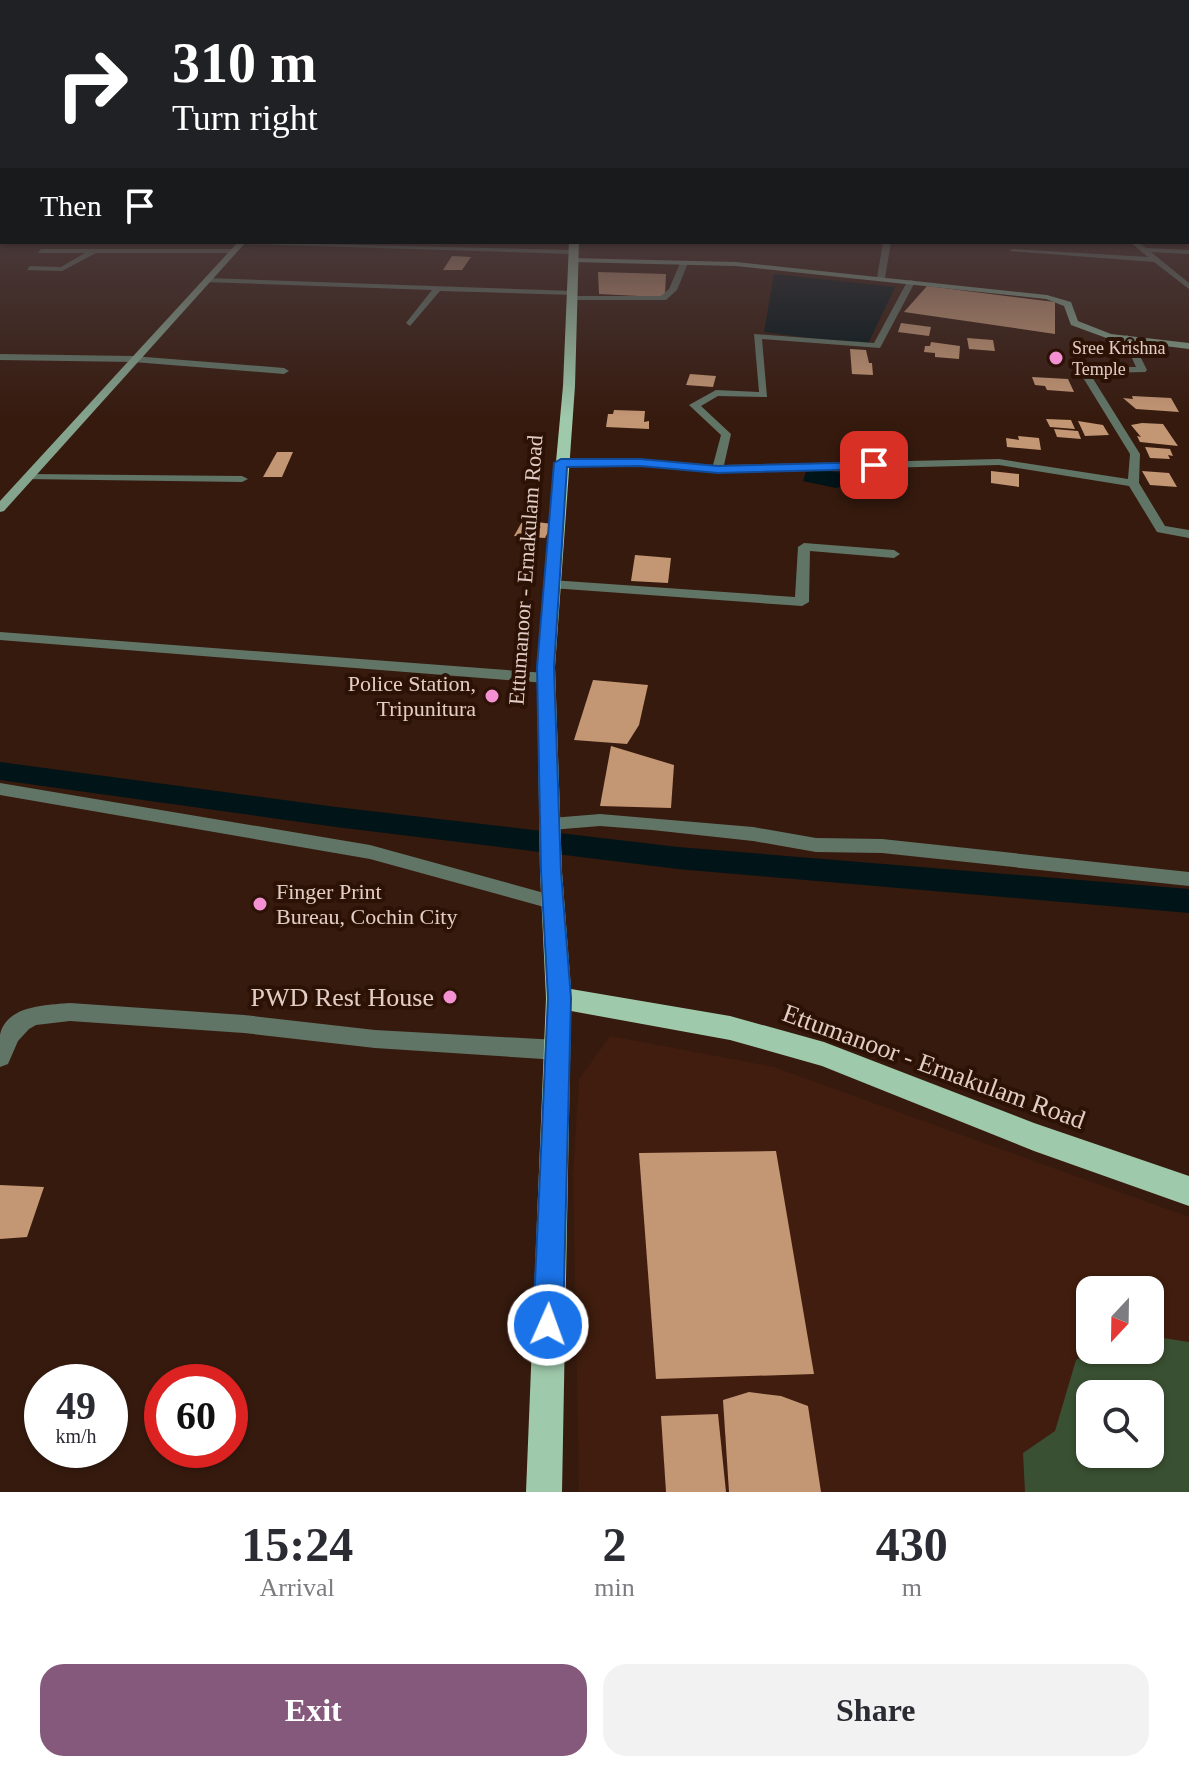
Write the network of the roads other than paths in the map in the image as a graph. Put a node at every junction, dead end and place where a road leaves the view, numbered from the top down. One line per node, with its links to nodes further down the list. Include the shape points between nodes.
1 (573, 279): 7 (main road, Ettumanoor - Ernakulam Road)
2 (678, 279): 7 (street, via 663,298)
3 (886, 279): 5 (main road)
4 (207, 280): 6 (street); 12 (main road)
5 (911, 282): 9 (main road, via 1056,299 1068,304 1079,327); 15 (street, via 877,346 757,336 764,395 716,393 694,405 726,434)
6 (438, 288): 7 (street); 8 (street)
7 (573, 295): 14 (main road, Ettumanoor - Ernakulam Road)
8 (410, 323)
9 (1127, 338): 10 (main road); 18 (street, via 1142,370 1095,370 1087,376 1135,454)
10 (1189, 346)
11 (0, 357): 12 (street)
12 (133, 359): 13 (street); 16 (main road)
13 (284, 371)
14 (561, 463): 15 (street, via 640,462); 22 (main road, Ettumanoor - Ernakulam Road)
15 (718, 469): 18 (street, via 999,462)
16 (28, 477): 17 (street); 19 (main road)
17 (242, 479)
18 (1133, 483): 20 (street, via 1161,529)
19 (0, 508)
20 (1189, 534)
21 (894, 554): 22 (street, via 804,547 802,602)
22 (551, 584): 24 (main road, Ettumanoor - Ernakulam Road)
23 (0, 636): 24 (street)
24 (546, 678): 26 (main road, Ettumanoor - Ernakulam Road)
25 (0, 789): 28 (street, via 370,852)
26 (551, 824): 27 (street, via 652,824 816,845 882,846); 28 (main road, Ettumanoor - Ernakulam Road)
27 (1189, 879)
28 (555, 903): 29 (main road, Ettumanoor - Ernakulam Road)
29 (559, 998): 30 (main road, Ettumanoor - Ernakulam Road); 32 (main road, Ettumanoor - Ernakulam Road, via 730,1028 824,1054)
30 (558, 1050): 31 (street, via 70,1012 32,1016 11,1034); 33 (main road, Ettumanoor - Ernakulam Road)
31 (0, 1057)
32 (1189, 1191)
33 (544, 1492)

